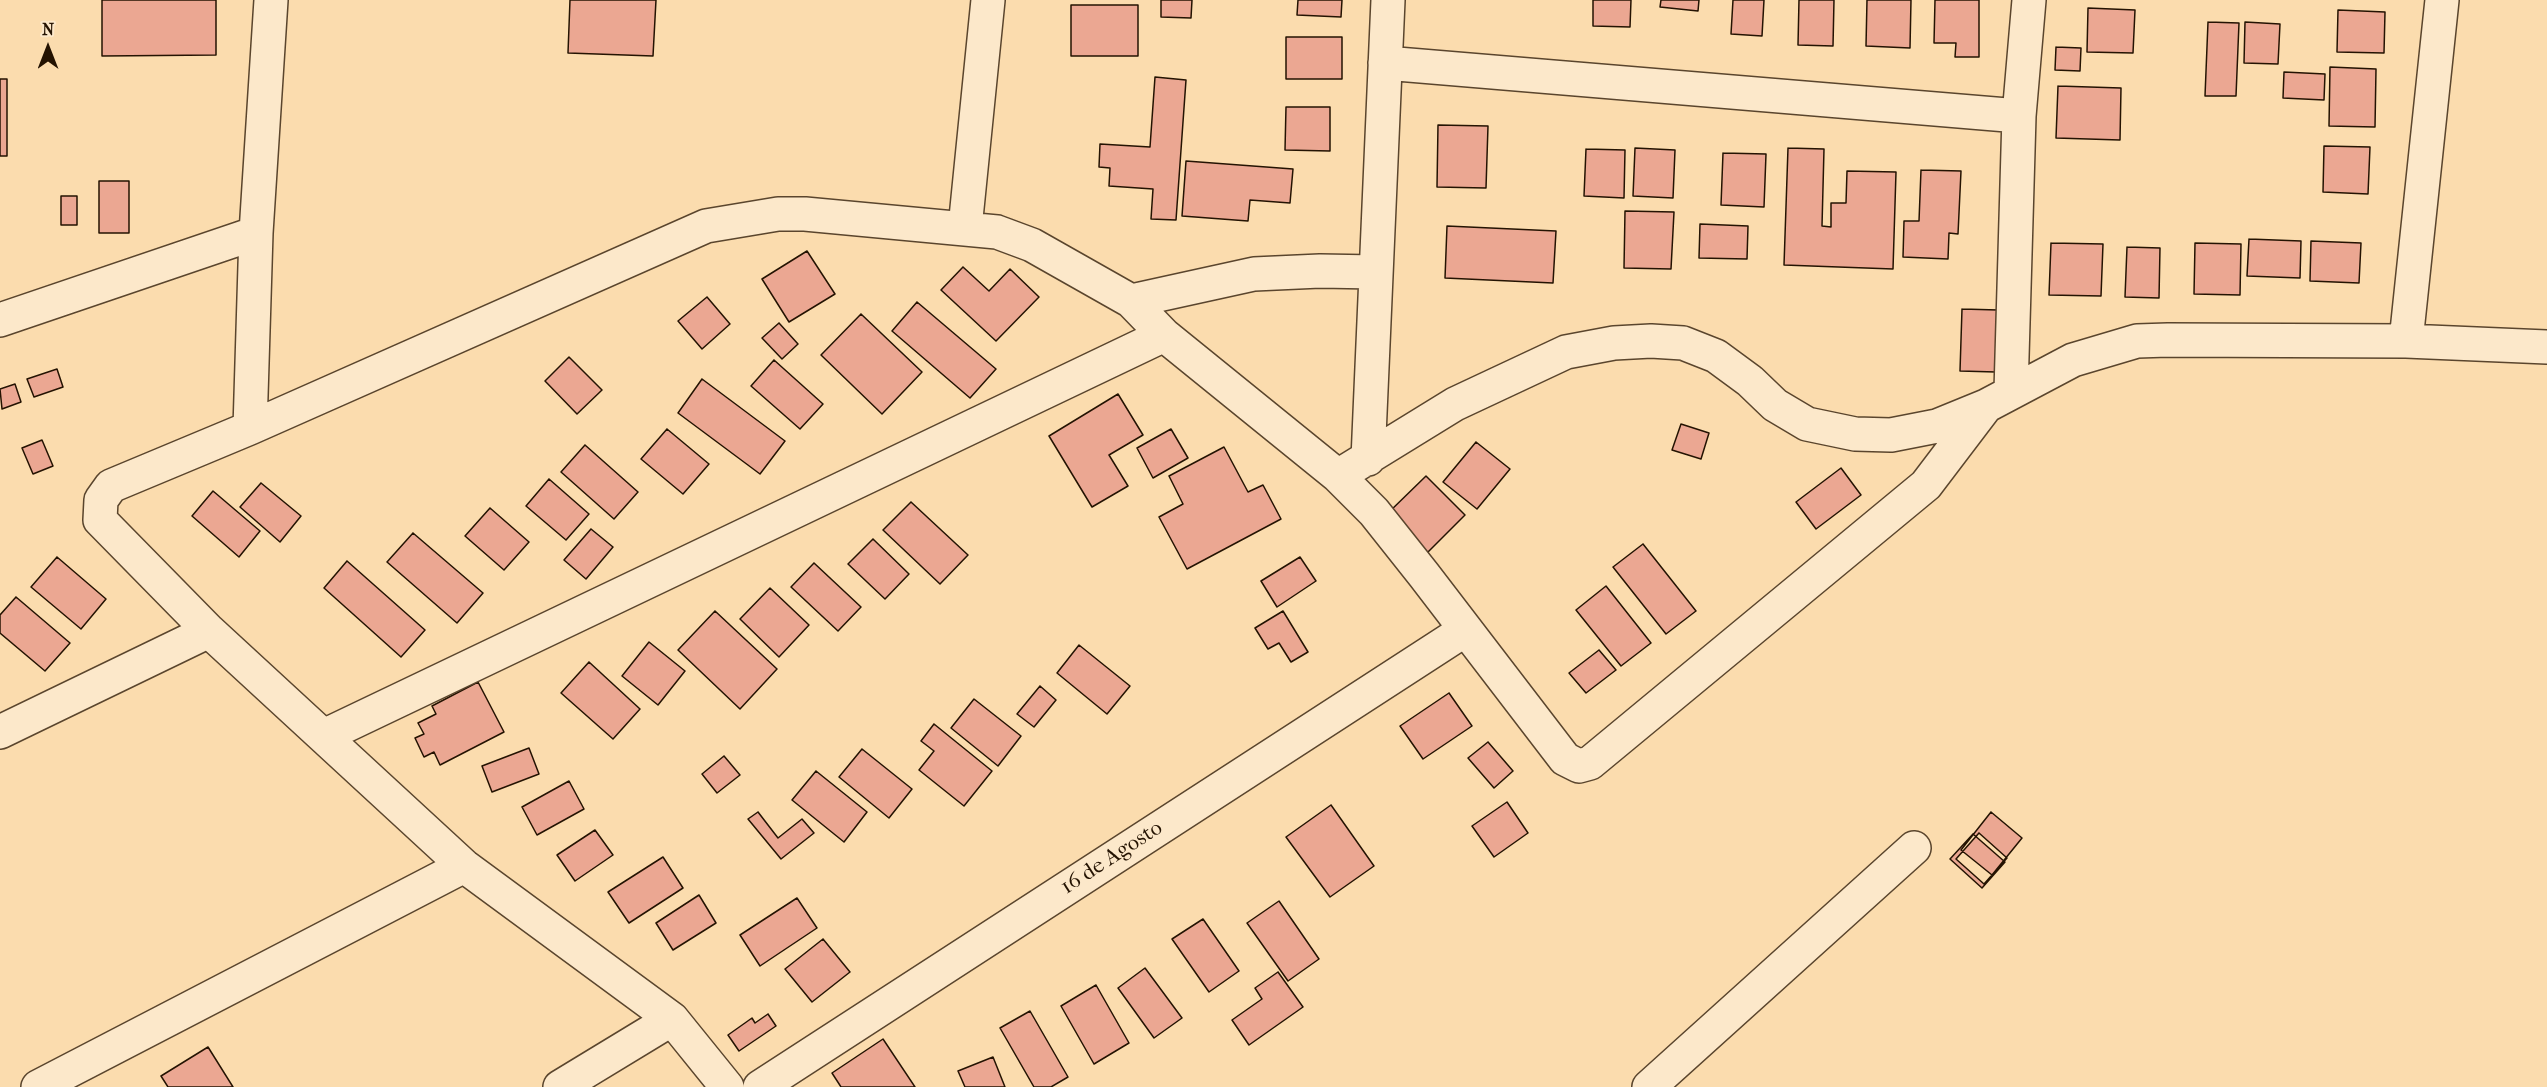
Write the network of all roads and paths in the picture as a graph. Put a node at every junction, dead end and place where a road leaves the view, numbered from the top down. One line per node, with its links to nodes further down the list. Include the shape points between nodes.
1 (271, 0): 9 (street)
2 (988, 0): 8 (street)
3 (1388, 0): 6 (street)
4 (2029, 0): 7 (street)
5 (2442, 0): 14 (street)
6 (1385, 63): 7 (street); 10 (street)
7 (2019, 116): 16 (street)
8 (965, 228): 11 (street, via 997,232 1032,245); 17 (street, via 805,214 778,214 706,226)
9 (256, 233): 12 (street); 17 (street)
10 (1376, 272): 11 (street, via 1254,274); 18 (street)
11 (1131, 301): 13 (street)
12 (0, 320)
13 (1164, 334): 19 (street); 23 (street)
14 (2406, 341): 15 (street); 16 (street, via 2138,341 2073,360)
15 (2547, 347)
16 (1998, 399): 18 (street, via 1937,426 1891,435 1856,434 1807,424 1775,405 1716,356 1683,343 1614,343 1566,352 1455,404); 20 (street, via 1926,485 1590,763 1579,766 1565,759)
17 (250, 428): 21 (street, via 111,486 101,500 100,520)
18 (1368, 459): 19 (street)
19 (1338, 476): 20 (street, via 1374,512)
20 (1465, 630): 30 (street, 16 de Agosto)
21 (208, 631): 22 (street); 23 (street)
22 (0, 732)
23 (324, 736): 25 (street)
24 (1914, 848): 31 (street)
25 (464, 866): 26 (street); 27 (street)
26 (672, 1019): 28 (street); 29 (street)
27 (38, 1087)
28 (560, 1087)
29 (727, 1087)
30 (760, 1087)
31 (1649, 1087)

